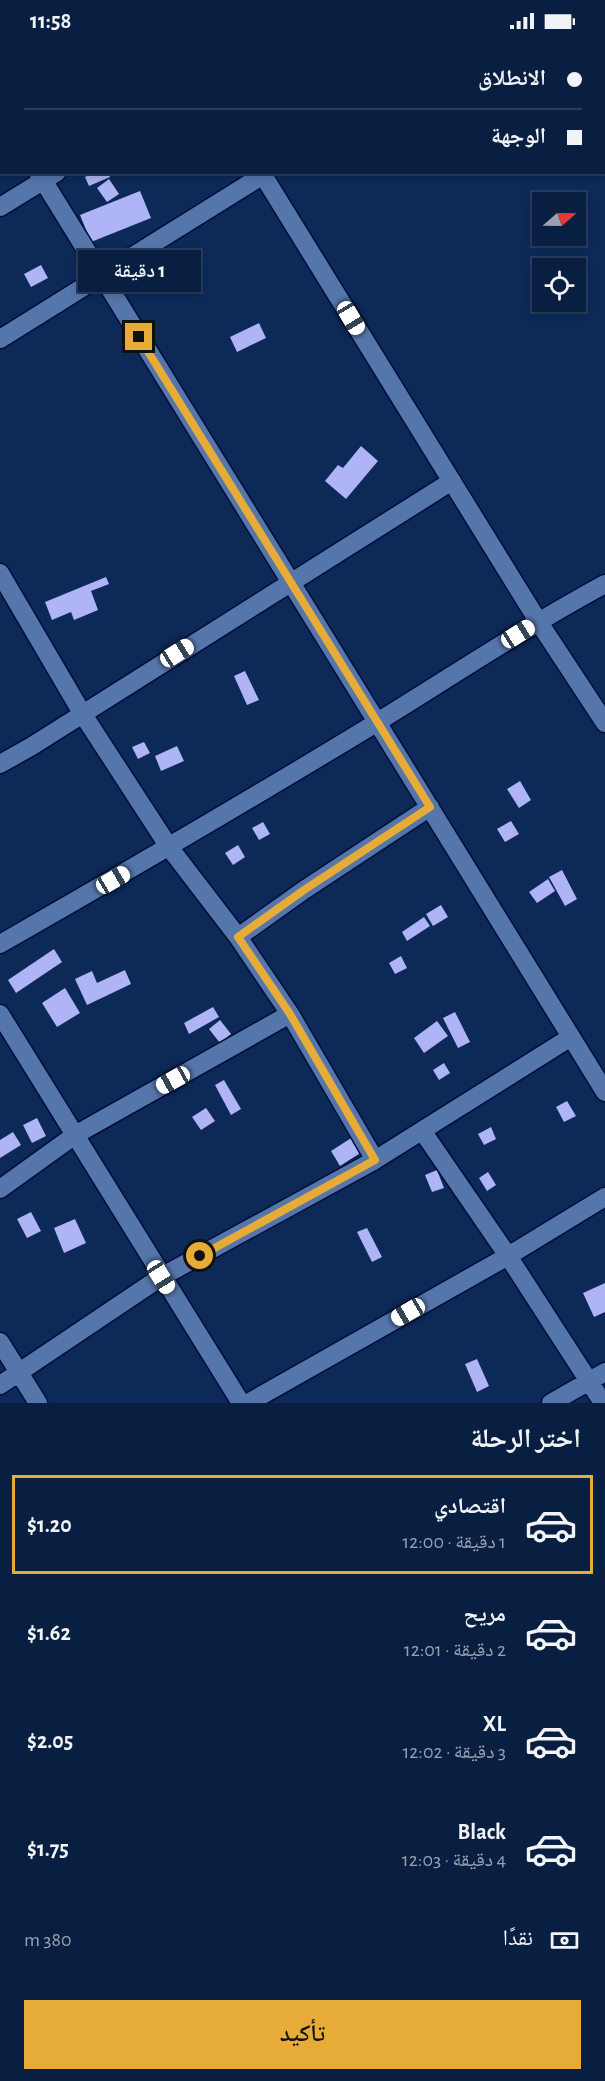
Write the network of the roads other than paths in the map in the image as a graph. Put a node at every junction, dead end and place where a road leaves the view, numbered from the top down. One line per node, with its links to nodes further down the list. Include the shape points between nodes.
1 (262, 174): 4 (street); 6 (street)
2 (46, 175): 3 (street); 4 (street)
3 (0, 207)
4 (102, 276): 5 (street); 8 (street)
5 (0, 339)
6 (452, 482): 8 (street); 10 (street)
7 (0, 573): 11 (street)
8 (291, 582): 11 (street); 12 (street)
9 (605, 584): 10 (street)
10 (538, 621): 12 (street); 13 (street)
11 (82, 713): 14 (street); 16 (street)
12 (377, 722): 15 (street); 16 (street)
13 (605, 723)
14 (0, 764)
15 (430, 807): 17 (street); 21 (street)
16 (169, 848): 17 (street); 18 (street)
17 (238, 937): 20 (street)
18 (0, 944)
19 (0, 1014): 24 (street)
20 (290, 1014): 24 (street); 25 (street)
21 (571, 1037): 22 (street); 23 (street)
22 (605, 1092)
23 (423, 1132): 25 (street); 28 (street)
24 (75, 1135): 26 (street); 29 (street)
25 (375, 1160): 29 (street)
26 (0, 1189)
27 (605, 1197): 28 (street)
28 (508, 1256): 32 (street); 36 (street)
29 (161, 1277): 31 (street); 35 (street)
30 (0, 1342): 31 (street)
31 (19, 1373): 33 (street); 34 (street)
32 (597, 1377): 37 (street); 38 (street)
33 (0, 1385)
34 (38, 1403)
35 (241, 1403)
36 (248, 1403)
37 (551, 1403)
38 (603, 1403)

